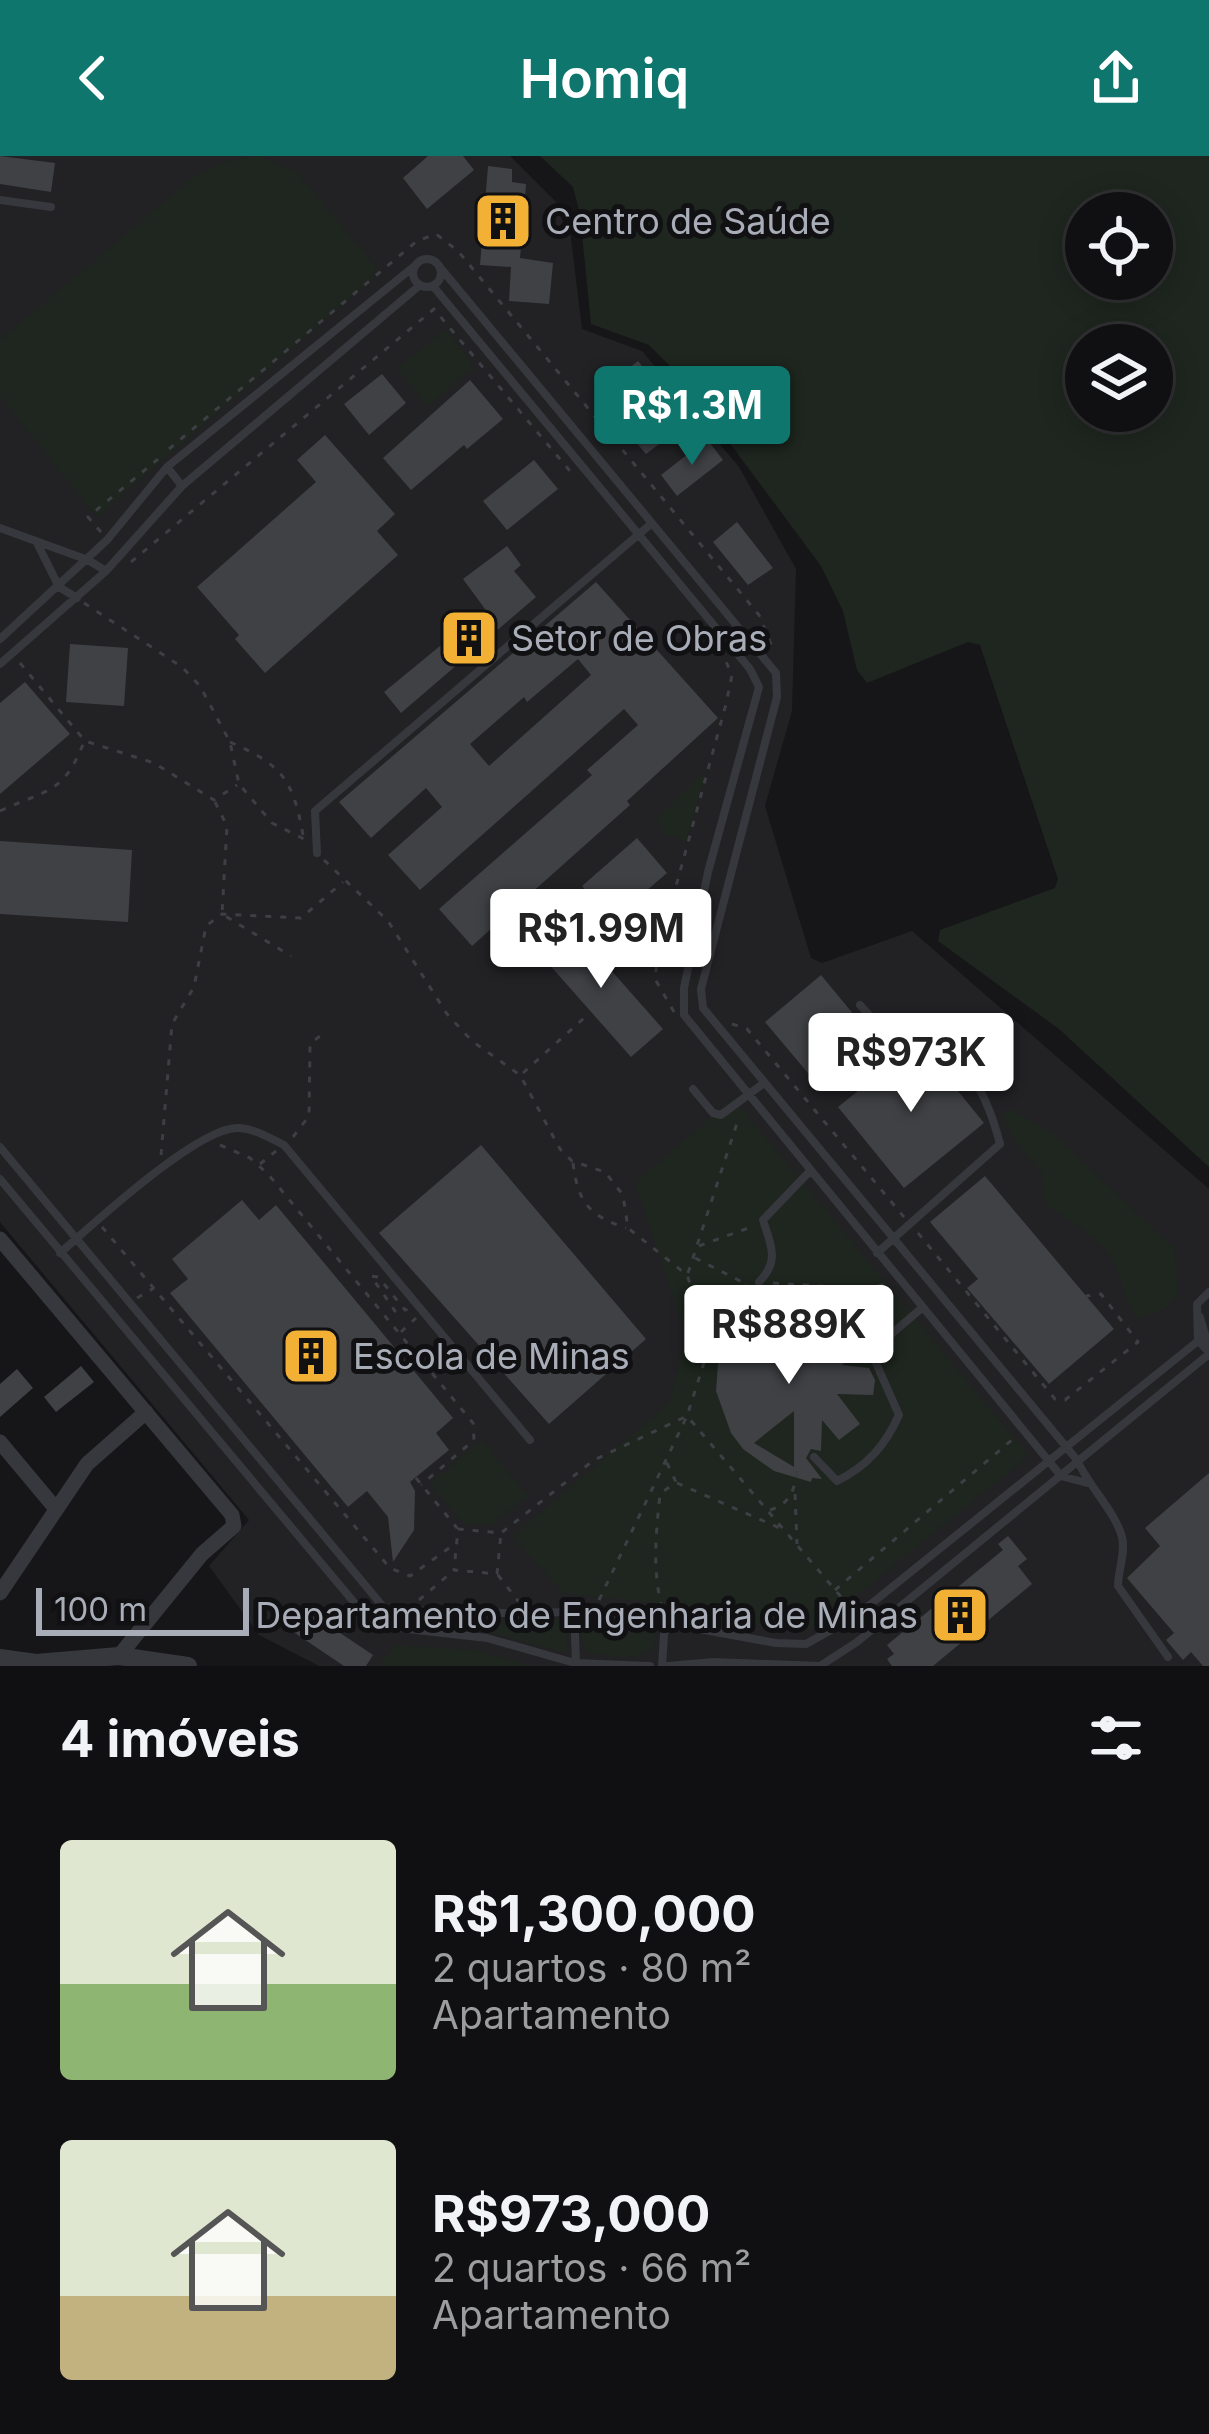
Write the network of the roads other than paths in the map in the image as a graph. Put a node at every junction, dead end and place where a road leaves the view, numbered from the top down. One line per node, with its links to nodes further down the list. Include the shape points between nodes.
1 (0, 200): 2 (lane)
2 (51, 208)
3 (417, 264): 4 (lane); 5 (lane); 7 (lane)
4 (439, 266): 6 (lane); 9 (lane)
5 (420, 285): 6 (lane); 8 (lane)
6 (434, 286): 11 (lane)
7 (167, 467): 8 (lane); 13 (lane)
8 (182, 486): 14 (lane)
9 (652, 523): 11 (lane); 21 (lane, via 776,673 777,697)
10 (0, 528): 12 (lane)
11 (638, 534): 19 (lane, via 315,811); 20 (lane, via 759,687)
12 (35, 540): 13 (lane); 15 (lane)
13 (88, 560): 14 (lane); 15 (lane)
14 (106, 571): 16 (lane)
15 (59, 587): 16 (lane); 17 (lane)
16 (77, 598): 18 (lane)
17 (0, 639)
18 (0, 664)
19 (316, 853)
20 (708, 872): 21 (lane); 25 (lane, via 684,1015)
21 (729, 878): 23 (lane, via 703,1008)
22 (860, 1005): 31 (lane, via 892,1040 911,1035 959,1059 991,1109 1000,1144)
23 (764, 1083): 25 (lane); 31 (lane)
24 (693, 1090): 25 (lane, via 722,1114)
25 (746, 1095): 27 (lane)
26 (0, 1147): 30 (lane)
27 (810, 1171): 32 (lane); 34 (lane, via 763,1220 774,1257)
28 (0, 1179): 33 (lane)
29 (0, 1239): 43 (street)
30 (76, 1239): 33 (lane); 40 (lane); 44 (lane, via 217,1132 237,1127 284,1144)
31 (894, 1239): 32 (lane); 35 (lane)
32 (878, 1252): 37 (lane)
33 (60, 1253): 42 (lane)
34 (759, 1282)
35 (934, 1290): 37 (lane); 46 (lane)
36 (1209, 1292): 38 (lane)
37 (921, 1304): 47 (lane, via 876,1347 899,1415 890,1436 837,1481); 48 (lane)
38 (1197, 1304): 39 (lane); 41 (lane)
39 (1198, 1341): 41 (lane); 46 (lane)
40 (169, 1349): 42 (lane); 51 (lane)
41 (1209, 1351): 49 (lane)
42 (151, 1363): 53 (lane)
43 (146, 1412): 54 (street, via 87,1464); 58 (street, via 234,1526)
44 (530, 1440)
45 (0, 1442): 54 (street)
46 (1064, 1445): 48 (lane); 49 (lane)
47 (814, 1456)
48 (1048, 1459): 50 (lane); 57 (lane, via 856,1616 806,1644)
49 (1077, 1460): 50 (lane); 52 (lane)
50 (1061, 1476): 52 (lane); 63 (lane, via 857,1642 820,1666)
51 (280, 1481): 53 (lane); 56 (lane, via 385,1609)
52 (1087, 1484): 59 (lane, via 1121,1532 1118,1586)
53 (264, 1495): 62 (lane, via 373,1625 487,1638)
54 (56, 1509): 55 (street)
55 (0, 1592)
56 (574, 1611): 57 (lane); 62 (lane)
57 (665, 1620): 66 (lane)
58 (119, 1655): 61 (street); 64 (street)
59 (1168, 1657)
60 (0, 1658): 61 (street)
61 (40, 1664)
62 (576, 1664): 65 (lane)
63 (789, 1665): 66 (lane)
64 (188, 1666)
65 (650, 1666)
66 (665, 1666)

